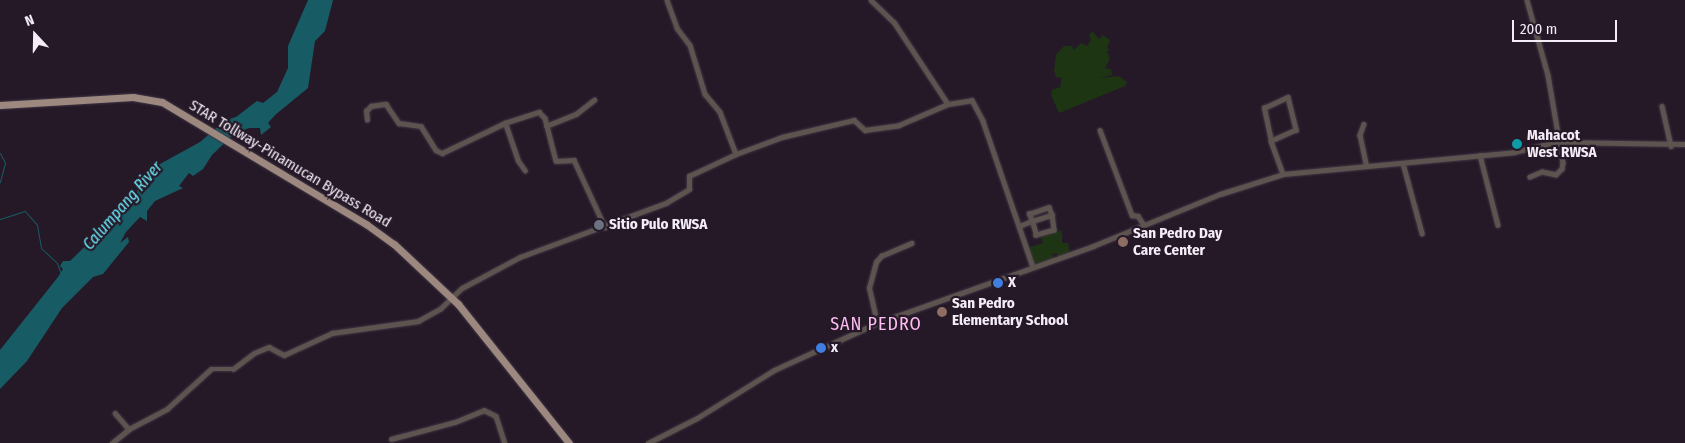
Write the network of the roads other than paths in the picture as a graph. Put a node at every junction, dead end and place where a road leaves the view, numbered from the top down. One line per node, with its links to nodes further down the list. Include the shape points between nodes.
1 (667, 0): 17 (street, via 677,28 690,45 706,94 720,112)
2 (871, 0): 5 (street, via 894,22)
3 (1527, 0): 14 (street, via 1548,75 1554,120)
4 (594, 100): 11 (street, via 576,114)
5 (948, 104): 17 (street, via 899,125 865,130 854,120 782,137); 28 (street, via 965,99 976,104)
6 (0, 105): 33 (main road, STAR Tollway-Pinamucan Bypass Road, via 154,99 366,224 419,266)
7 (1662, 106): 16 (street)
8 (367, 120): 9 (street, via 366,111 371,106 386,104 399,123 421,126 436,150 442,153)
9 (505, 123): 11 (street, via 539,112 545,118); 21 (street, via 518,161)
10 (1364, 124): 20 (street, via 1360,135)
11 (546, 126): 29 (street, via 556,161 574,160)
12 (1100, 130): 26 (street, via 1132,214)
13 (1271, 141): 13 (street, via 1264,108 1288,97 1296,130); 22 (street)
14 (1561, 142): 16 (street); 18 (street); 23 (street, via 1560,172 1556,175 1540,172)
15 (1685, 144): 16 (street)
16 (1671, 146)
17 (736, 154): 29 (street, via 689,176 689,189 681,194)
18 (1480, 155): 19 (street); 27 (street)
19 (1402, 163): 20 (street); 30 (street)
20 (1366, 164): 22 (street)
21 (525, 171)
22 (1283, 174): 26 (street, via 1220,194)
23 (1530, 177)
24 (1052, 215): 25 (street); 25 (street, via 1049,207 1030,212); 25 (street, via 1054,230 1038,236)
25 (1032, 221): 28 (street)
26 (1144, 224): 32 (street)
27 (1498, 225)
28 (1019, 226): 32 (street)
29 (605, 227): 33 (street, via 520,257 467,285)
30 (1422, 233)
31 (911, 244): 34 (street, via 881,256 876,262 869,288)
32 (1033, 267): 34 (street)
33 (452, 298): 36 (street, via 418,321 332,333 284,355 269,347 254,353 232,369 213,368 167,409); 40 (main road, STAR Tollway-Pinamucan Bypass Road)
34 (877, 323): 41 (street, via 774,370 697,418)
35 (115, 413): 36 (street)
36 (129, 428): 38 (street)
37 (391, 439): 39 (street, via 455,422 484,410 496,416)
38 (112, 443)
39 (505, 443)
40 (569, 443)
41 (648, 443)

